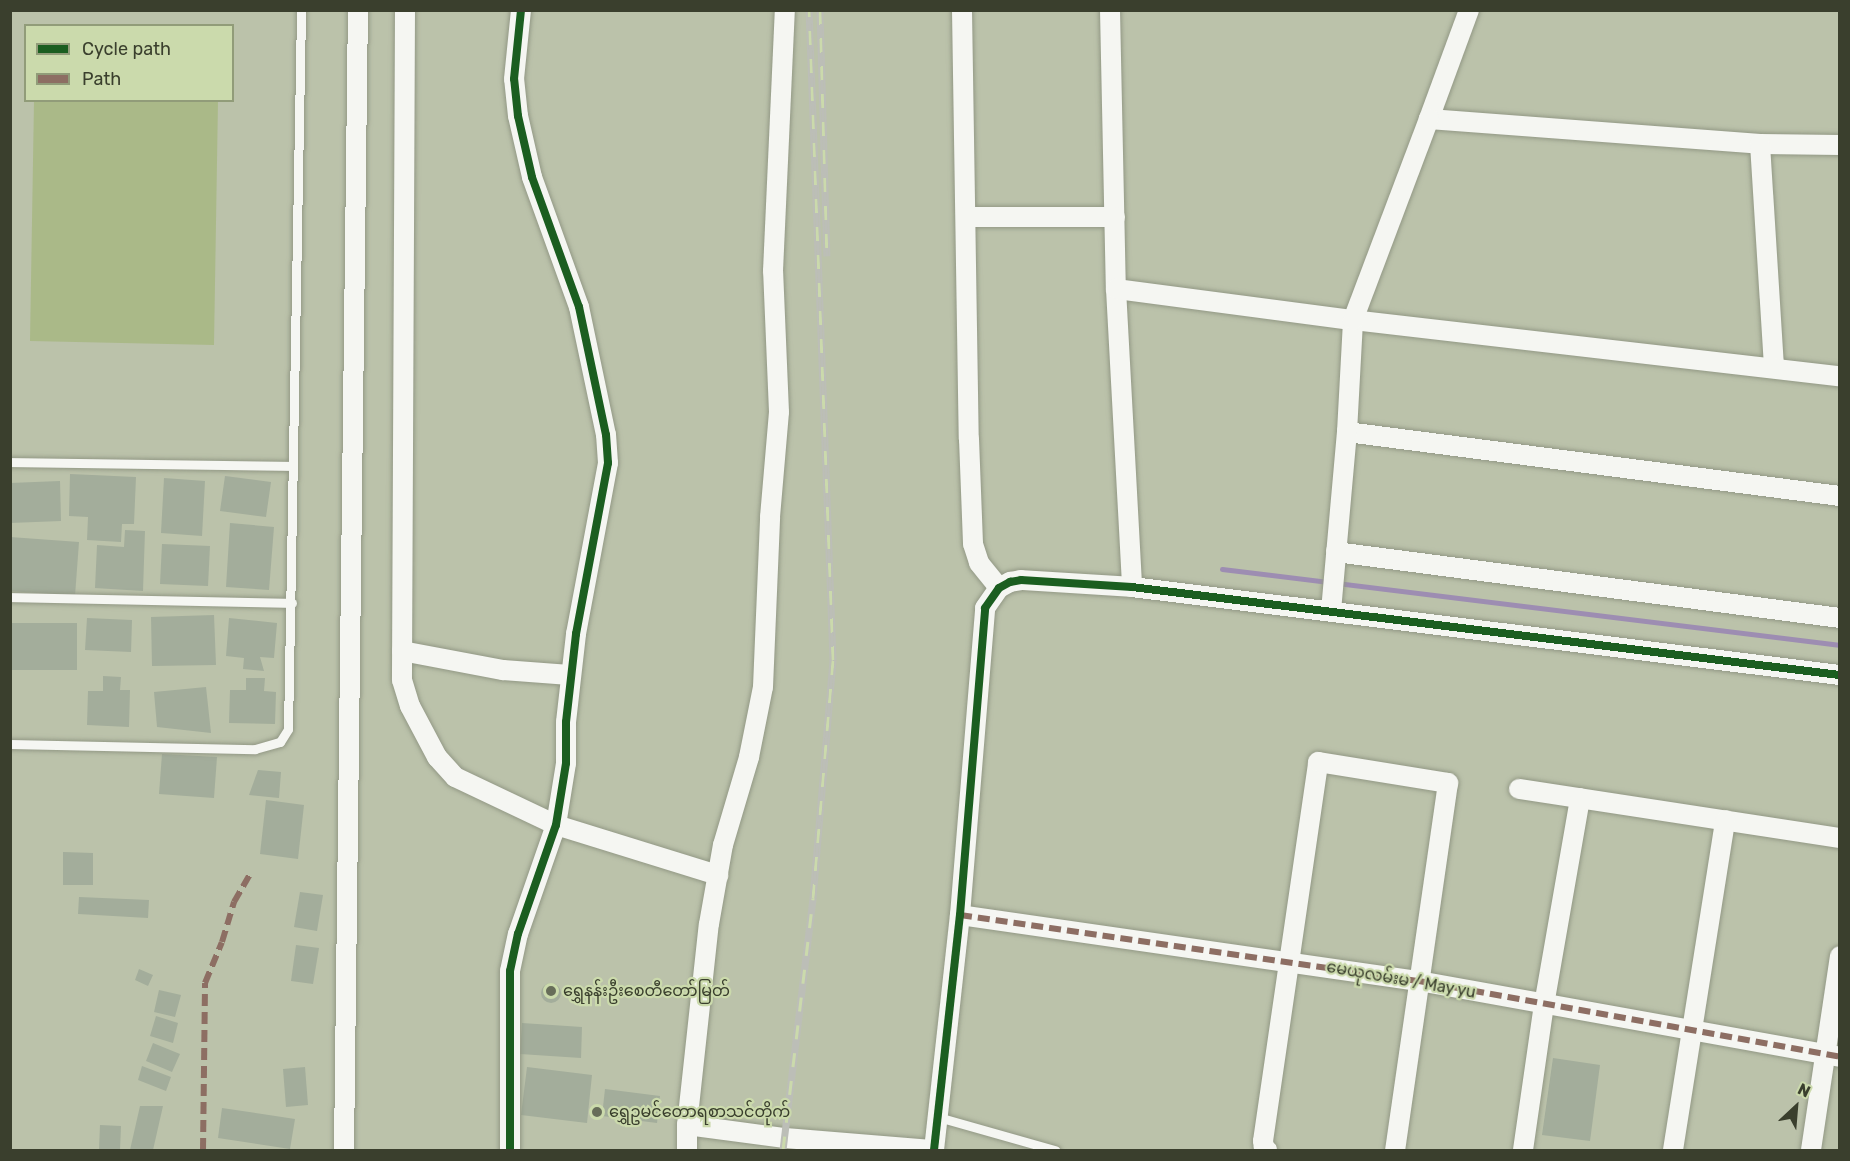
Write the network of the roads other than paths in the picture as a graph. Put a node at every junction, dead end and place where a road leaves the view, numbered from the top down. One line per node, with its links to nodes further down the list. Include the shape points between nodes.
1 (301, 10): 20 (lane)
2 (358, 10): 48 (street)
3 (405, 10): 29 (street)
4 (521, 10): 30 (street, via 514,79 518,116 532,177 579,307 606,435 608,463)
5 (784, 10): 38 (street, via 773,249 779,412 763,687)
6 (962, 10): 13 (street)
7 (1110, 10): 12 (street)
8 (1468, 10): 9 (street)
9 (1429, 119): 10 (street); 15 (street)
10 (1760, 144): 11 (street); 16 (street)
11 (1839, 145)
12 (1115, 217): 13 (street); 14 (street)
13 (966, 218): 24 (street, via 973,544 979,563)
14 (1116, 289): 15 (street); 23 (street)
15 (1353, 320): 16 (street); 18 (street)
16 (1773, 368): 17 (street)
17 (1839, 376)
18 (1347, 432): 21 (street); 22 (street)
19 (10, 462): 20 (lane)
20 (292, 466): 26 (lane)
21 (1839, 496)
22 (1336, 561): 27 (street); 28 (street)
23 (1132, 587): 24 (street, via 1022,580); 27 (street)
24 (999, 588): 39 (street, via 985,608)
25 (10, 597): 26 (lane)
26 (292, 603): 32 (lane, via 288,729 280,742 255,749)
27 (1331, 608): 31 (street)
28 (1839, 618)
29 (402, 651): 30 (street, via 504,670); 36 (street, via 402,680 410,706 437,757 455,777)
30 (570, 675): 36 (street, via 566,763)
31 (1839, 675)
32 (10, 744)
33 (1519, 789): 34 (street)
34 (1580, 798): 35 (street); 43 (street)
35 (1725, 820): 37 (street); 44 (street)
36 (556, 825): 38 (street); 49 (street, via 518,934 510,971)
37 (1839, 838)
38 (718, 875): 47 (street)
39 (960, 915): 41 (street, မေယုလမ်းမ / May yu); 46 (street)
40 (1839, 956): 45 (street)
41 (1289, 961): 42 (street, မေယုလမ်းမ / May yu); 42 (street, via 1318,762 1448,783); 53 (street)
42 (1419, 981): 43 (street, မေယုလမ်းမ / May yu); 54 (street)
43 (1544, 1005): 44 (street, မေယုလမ်းမ / May yu); 55 (street)
44 (1692, 1029): 45 (street, မေယုလမ်းမ / May yu); 56 (street)
45 (1832, 1056): 57 (street)
46 (938, 1117): 51 (street); 52 (lane)
47 (687, 1125): 50 (street); 51 (street, via 785,1138)
48 (344, 1150)
49 (510, 1150)
50 (687, 1150)
51 (933, 1150)
52 (1055, 1150)
53 (1264, 1150)
54 (1395, 1150)
55 (1523, 1150)
56 (1673, 1150)
57 (1811, 1150)

